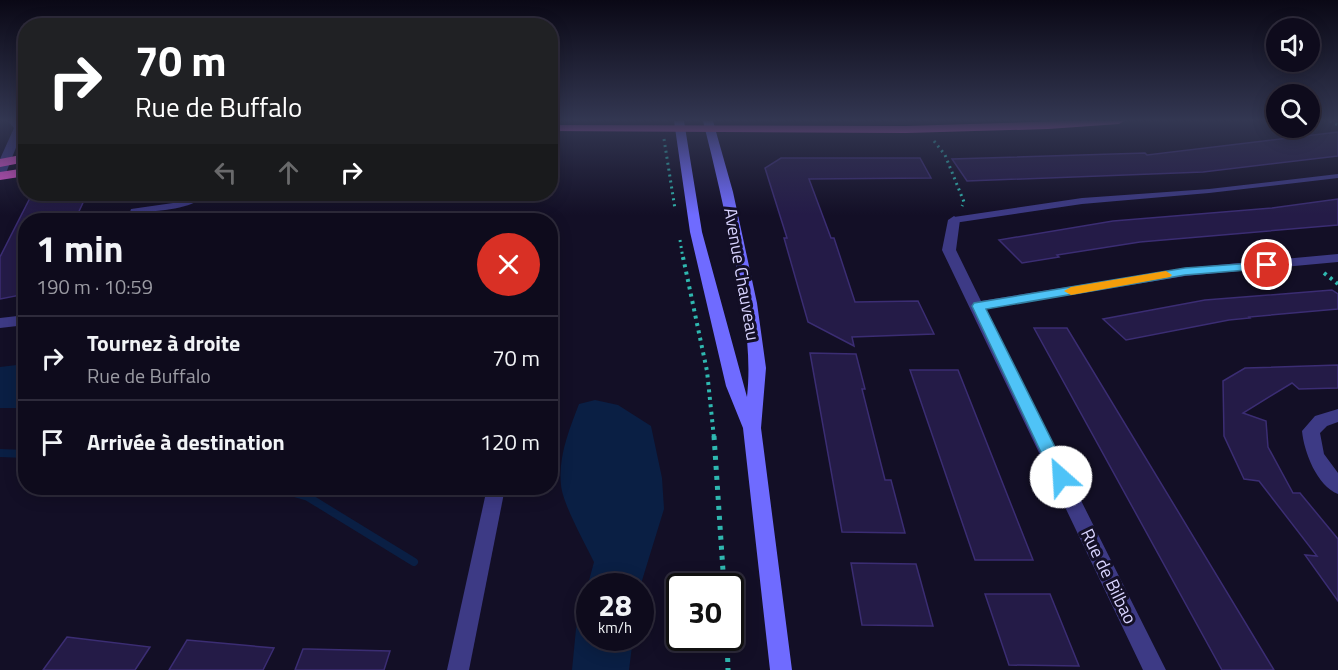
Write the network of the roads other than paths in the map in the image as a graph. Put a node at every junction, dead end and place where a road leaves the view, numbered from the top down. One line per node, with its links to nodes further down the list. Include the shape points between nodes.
1 (9, 152): 5 (street)
2 (683, 152): 16 (main road, Avenue Chauveau, via 696,232 734,386)
3 (716, 152): 16 (main road, Avenue Chauveau, via 750,303 758,368)
4 (18, 161): 5 (highway)
5 (1, 168): 6 (highway)
6 (18, 171)
7 (1338, 176): 10 (lane, via 1082,201)
8 (187, 201): 9 (lane)
9 (133, 213)
10 (954, 220): 12 (street, Rue de Bilbao, via 949,250)
11 (1338, 258): 12 (street, via 1185,272)
12 (978, 306): 21 (street, Rue de Bilbao)
13 (18, 321): 14 (street)
14 (0, 323)
15 (1338, 415): 17 (street, via 1321,421 1311,430 1318,462)
16 (752, 428): 20 (main road, Avenue Chauveau)
17 (1338, 486)
18 (495, 495): 19 (street)
19 (458, 670)
20 (781, 670)
21 (1155, 670)

